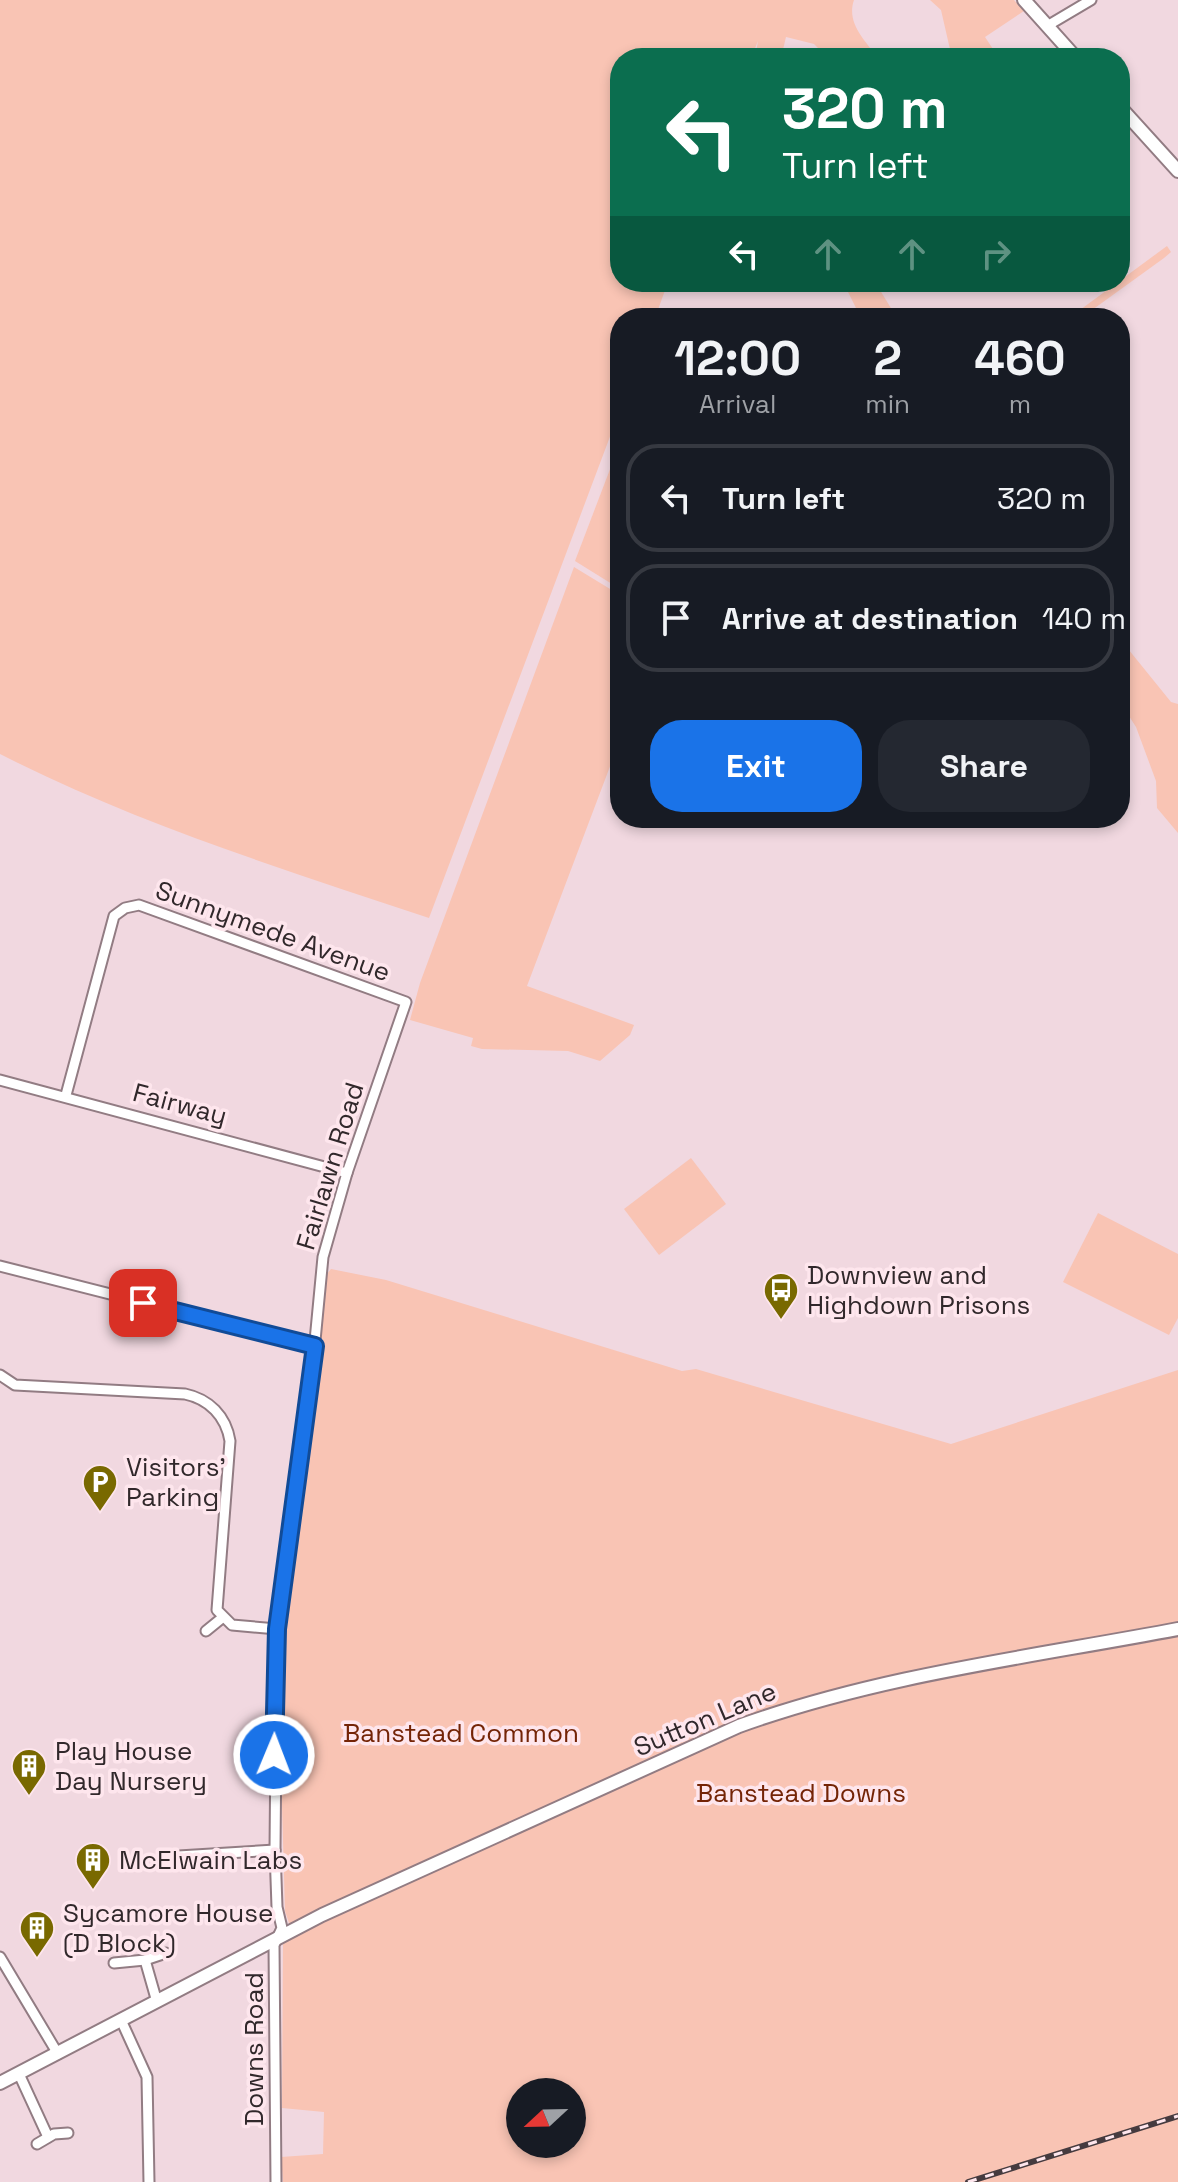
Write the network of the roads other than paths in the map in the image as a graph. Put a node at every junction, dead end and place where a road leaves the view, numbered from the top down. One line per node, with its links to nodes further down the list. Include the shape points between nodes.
1 (1024, 0): 3 (main road)
2 (1091, 0): 3 (street)
3 (1047, 26): 4 (main road)
4 (1067, 48)
5 (1130, 118): 6 (main road)
6 (1177, 169)
7 (406, 1002): 9 (street, Sunnymede Avenue, via 139,905 125,908 114,916); 10 (street, Fairlawn Road)
8 (0, 1080): 9 (street, Fairway)
9 (66, 1095): 10 (street, Fairway)
10 (347, 1173): 12 (street, Fairlawn Road, via 323,1257)
11 (0, 1266): 12 (street)
12 (315, 1346): 15 (street, Downs Road)
13 (0, 1375): 14 (street, via 15,1385 185,1394 214,1408 230,1441 217,1597)
14 (222, 1618): 15 (street, via 232,1625); 17 (street)
15 (277, 1629): 18 (street, Downs Road)
16 (1178, 1629): 20 (main road, Sutton Lane, via 805,1702 622,1778)
17 (206, 1631)
18 (275, 1850): 19 (street); 20 (street, Downs Road, via 282,1928)
19 (162, 1857)
20 (278, 1937): 25 (main road, Sutton Lane); 34 (street, Downs Road)
21 (166, 1953): 23 (street)
22 (0, 1957): 27 (street)
23 (145, 1960): 24 (street); 25 (street)
24 (114, 1963)
25 (157, 2002): 26 (main road, Sutton Lane)
26 (121, 2020): 27 (main road, Sutton Lane); 33 (street, via 147,2077)
27 (58, 2054): 28 (main road, Sutton Lane)
28 (19, 2074): 29 (main road, Sutton Lane); 31 (street)
29 (0, 2083)
30 (68, 2133): 31 (street)
31 (48, 2137): 32 (street)
32 (37, 2144)
33 (149, 2182)
34 (276, 2182)

